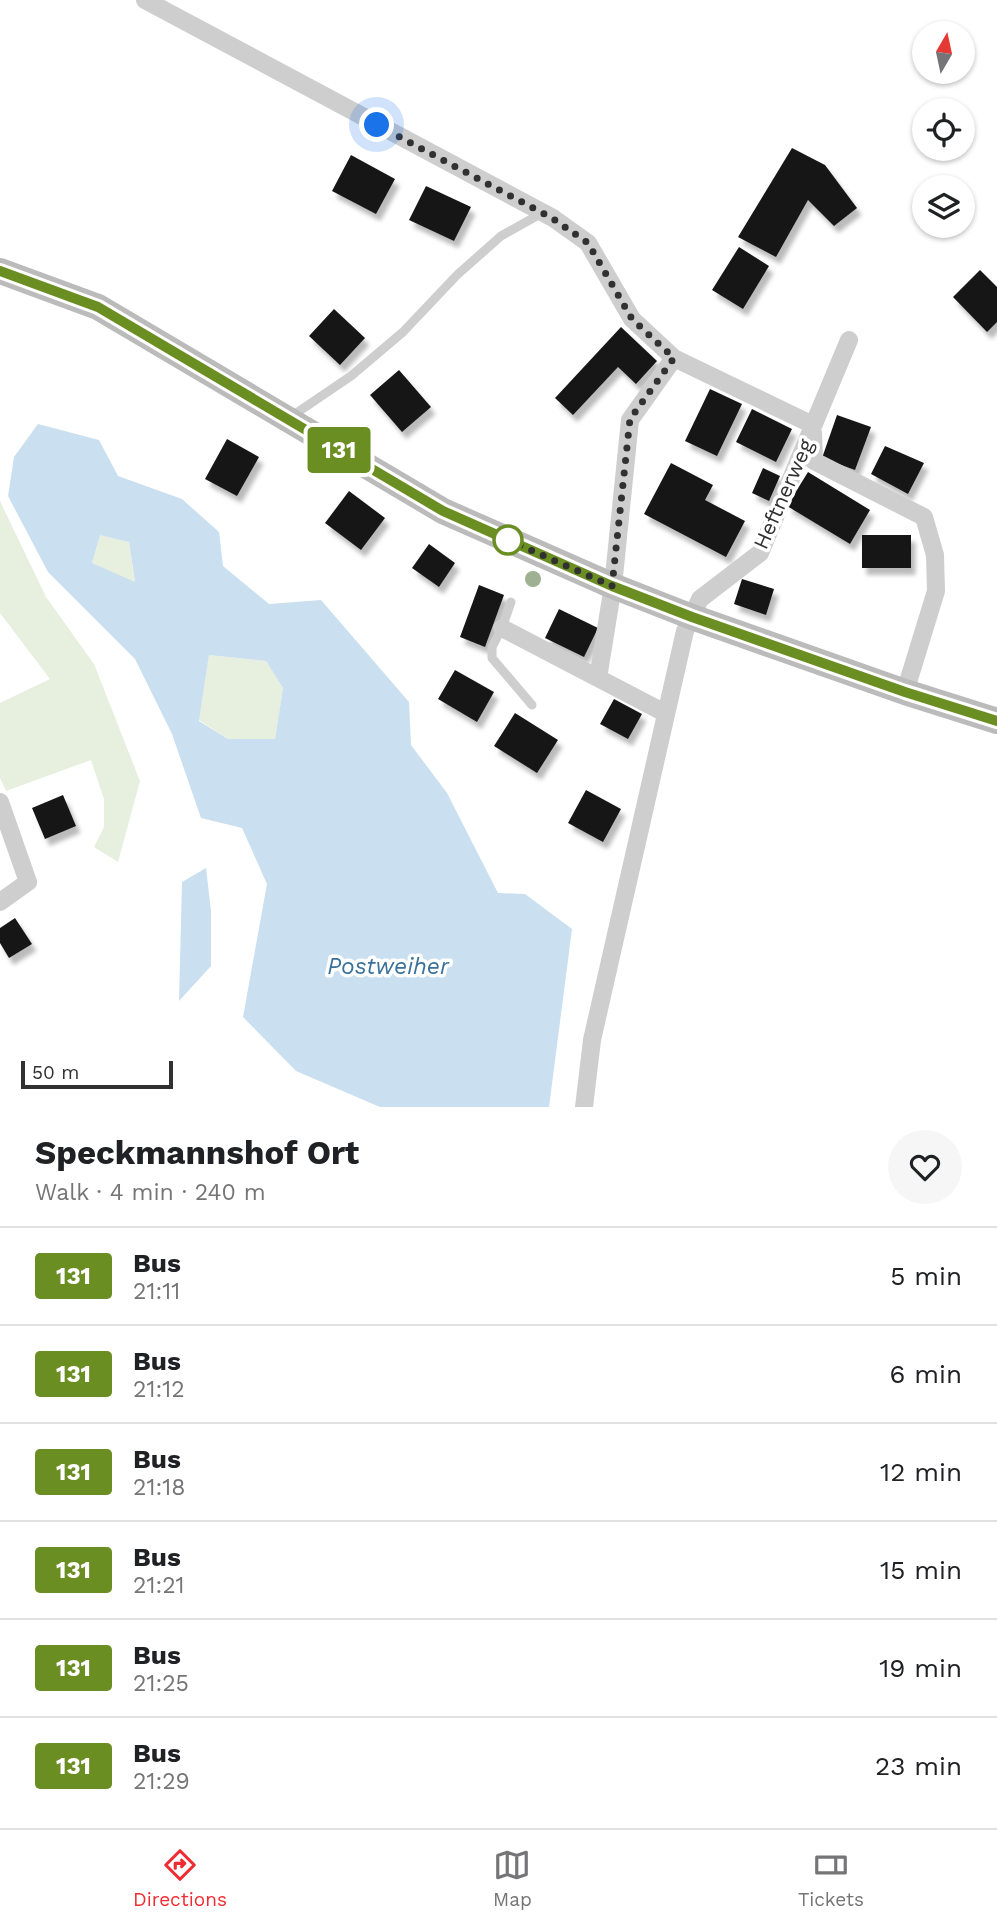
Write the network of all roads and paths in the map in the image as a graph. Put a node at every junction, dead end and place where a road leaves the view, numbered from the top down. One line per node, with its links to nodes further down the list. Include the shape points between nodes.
1 (145, 0): 2 (street, Heftnerweg)
2 (542, 213): 5 (street, Heftnerweg, via 588,243 632,319); 6 (lane, via 501,236 403,332 351,376)
3 (0, 271): 6 (street, via 98,307)
4 (849, 340): 7 (street, Heftnerweg)
5 (674, 358): 7 (street, Heftnerweg); 8 (street, via 630,419)
6 (288, 419): 8 (street, via 443,511)
7 (813, 425): 10 (street, Heftnerweg, via 760,553 699,599); 13 (street, Heftnerweg, via 814,461 924,517 935,555 936,591)
8 (612, 586): 10 (street); 12 (street)
9 (511, 602): 11 (lane)
10 (692, 617): 13 (street); 15 (street, Heftnerweg)
11 (502, 628): 12 (street); 14 (lane, via 492,647 492,659)
12 (598, 678): 15 (street)
13 (905, 692): 16 (street)
14 (532, 705)
15 (665, 713): 19 (street, Heftnerweg, via 592,1040)
16 (997, 721)
17 (0, 802): 18 (street, via 28,882)
18 (0, 902)
19 (584, 1107)

